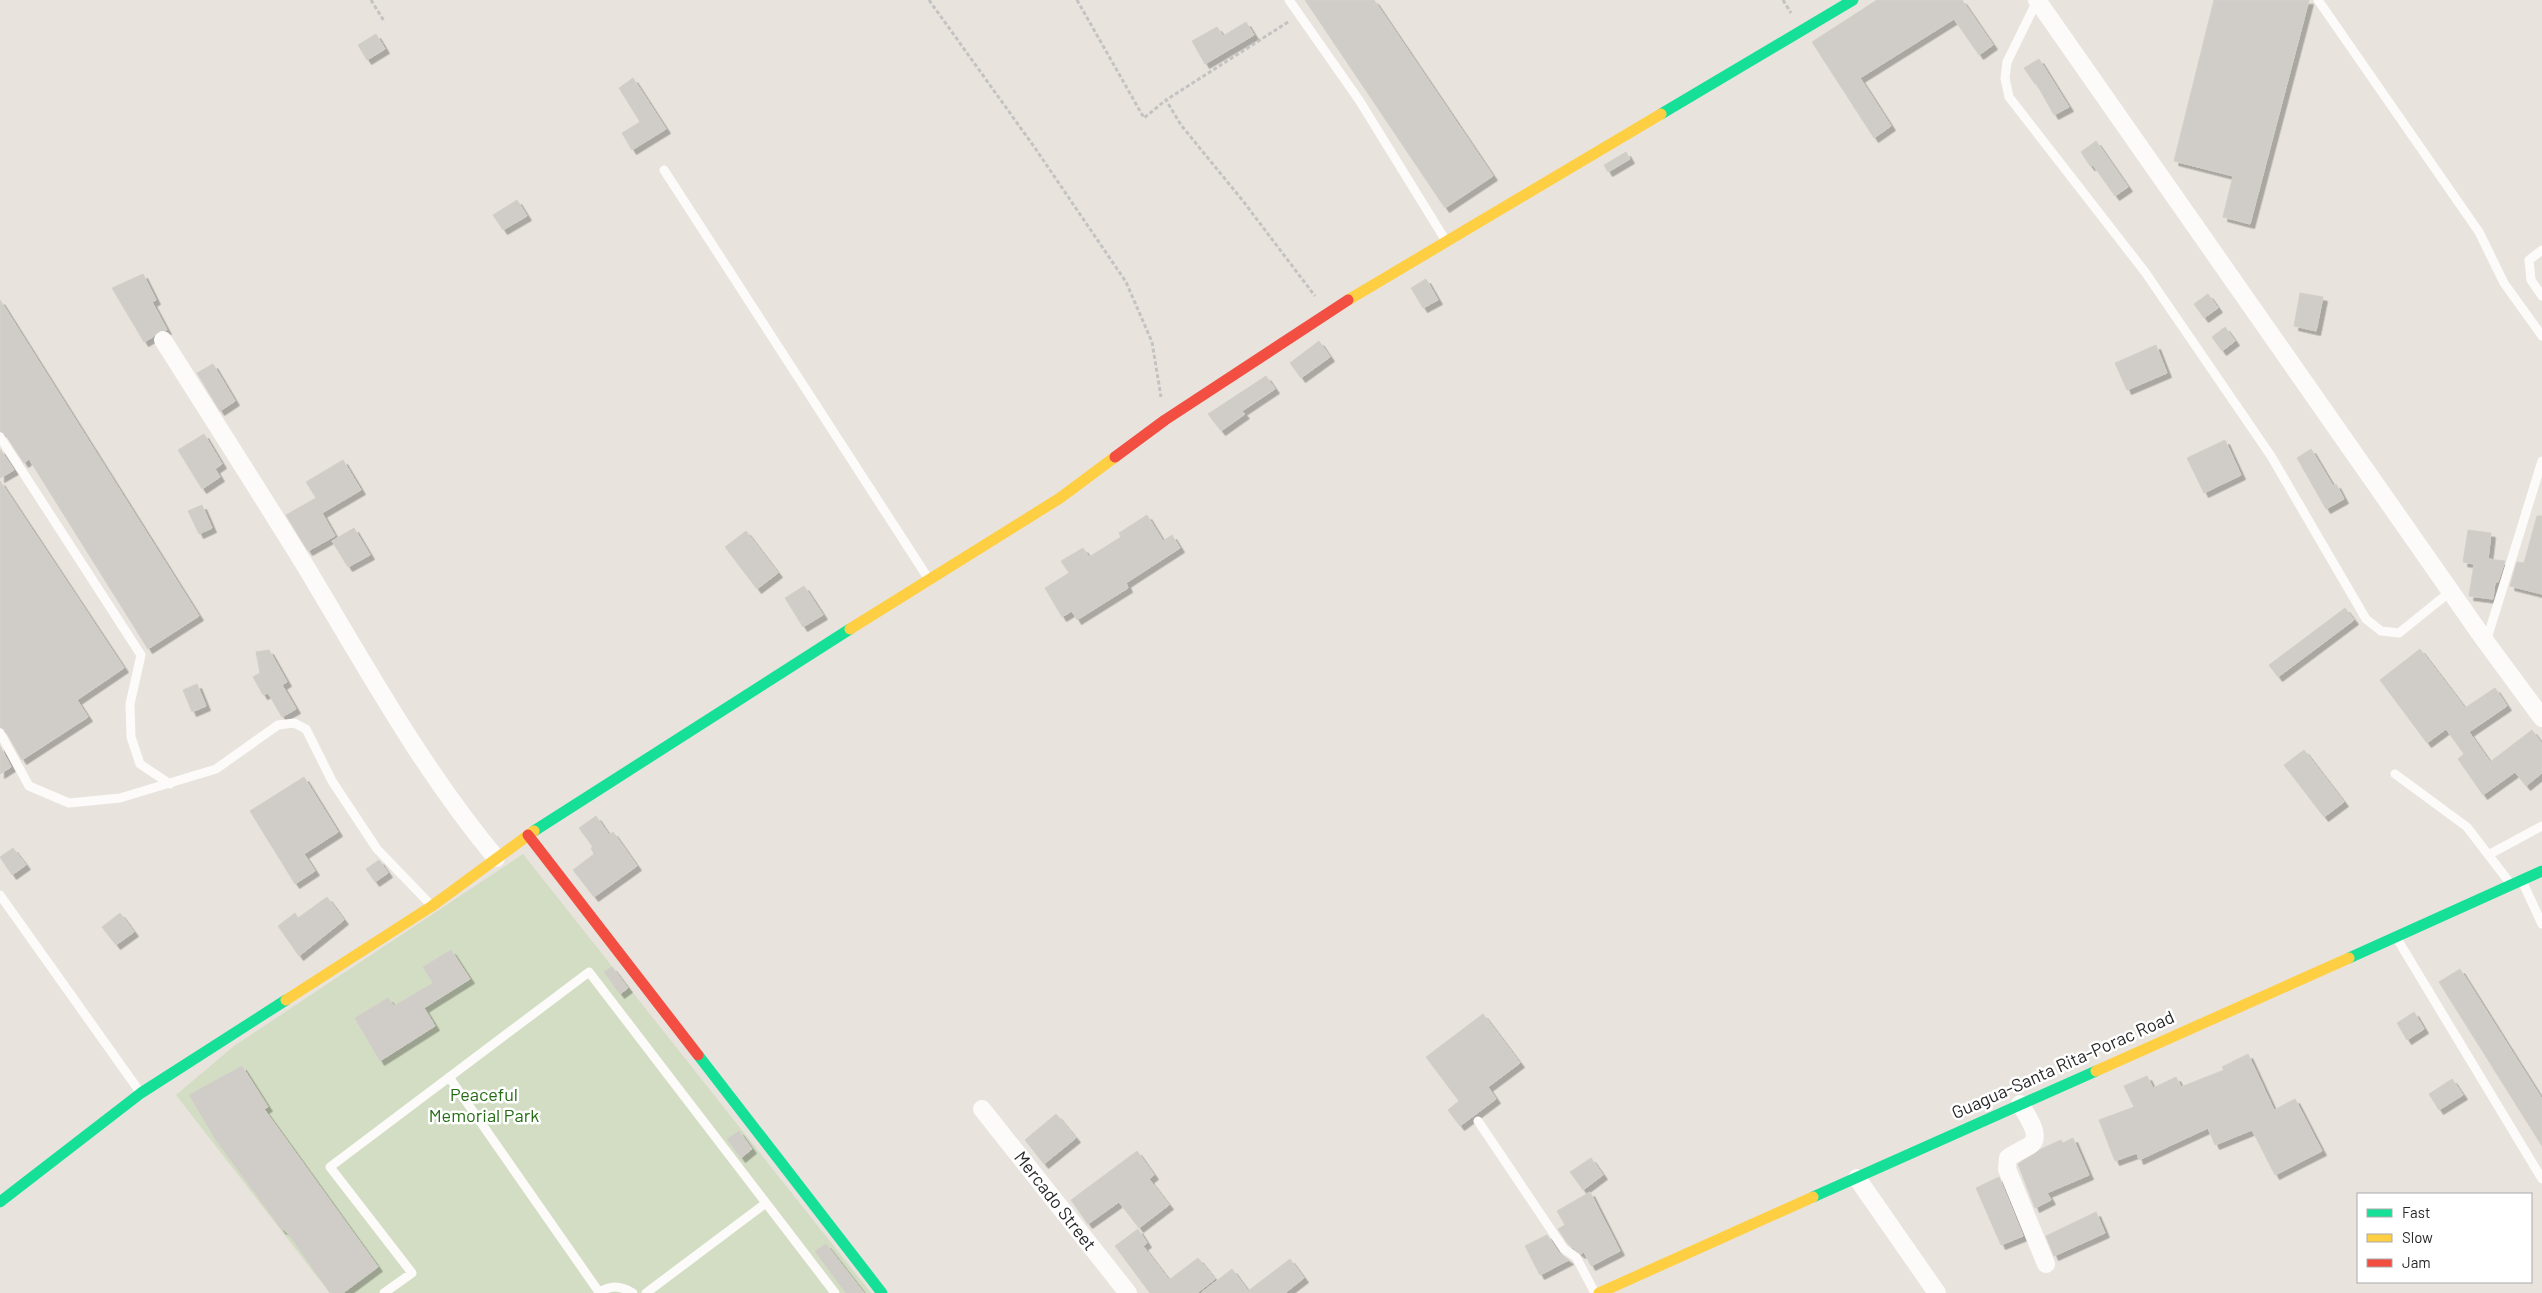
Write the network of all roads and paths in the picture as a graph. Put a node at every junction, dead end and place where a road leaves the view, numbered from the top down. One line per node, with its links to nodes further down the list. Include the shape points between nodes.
1 (370, 0): 9 (path)
2 (929, 0): 18 (path, via 1126,282 1152,342)
3 (1077, 0): 10 (path, via 1144,118)
4 (1289, 0): 8 (lane)
5 (1853, 0): 12 (street)
6 (2037, 0): 22 (street); 22 (lane, via 2007,62 2009,97 2145,272 2260,440 2366,619 2380,631 2399,633)
7 (2318, 0): 16 (lane, via 2479,232 2504,283)
8 (1299, 15): 10 (path); 12 (lane, via 1359,100)
9 (384, 21)
10 (1166, 100): 15 (path, via 1181,125)
11 (664, 170): 21 (lane)
12 (1447, 241): 15 (street)
13 (2542, 250): 14 (lane, via 2529,260 2531,280)
14 (2542, 296)
15 (1327, 313): 18 (street)
16 (2542, 336)
17 (163, 340): 31 (street, via 408,737 460,814)
18 (1165, 420): 21 (street, via 1060,498)
19 (0, 438): 27 (lane, via 141,656 130,704 131,737 140,764)
20 (2542, 461): 23 (lane)
21 (928, 579): 29 (street)
22 (2451, 592): 23 (street)
23 (2486, 642): 24 (street)
24 (2542, 718)
25 (0, 733): 27 (lane, via 29,786 69,803 120,798)
26 (2395, 774): 30 (lane, via 2467,827)
27 (170, 784): 35 (lane, via 216,770 278,725 294,723 306,729 332,781 378,849)
28 (2542, 826): 30 (lane)
29 (528, 835): 31 (street); 53 (street)
30 (2490, 854): 33 (lane)
31 (496, 858): 35 (street)
32 (2542, 871): 33 (street, Guagua-Santa Rita-Porac Road)
33 (2516, 881): 36 (lane); 37 (street, Guagua-Santa Rita-Porac Road)
34 (0, 895): 39 (lane)
35 (432, 906): 39 (street)
36 (2542, 924)
37 (2395, 936): 40 (street, Guagua-Santa Rita-Porac Road); 44 (lane)
38 (449, 1077): 46 (lane, via 589,972); 48 (lane); 49 (lane, via 330,1168 412,1273)
39 (140, 1093): 45 (street)
40 (2020, 1104): 43 (street, Guagua-Santa Rita-Porac Road); 47 (street, via 2035,1140 2008,1158 2007,1169)
41 (982, 1109): 54 (street, Mercado Street)
42 (1478, 1120): 55 (lane, via 1564,1249 1576,1257)
43 (1857, 1178): 56 (street, Guagua-Santa Rita-Porac Road); 57 (street)
44 (2542, 1179)
45 (0, 1202)
46 (766, 1203): 51 (lane); 52 (lane)
47 (2046, 1264)
48 (598, 1292): 50 (lane, via 620,1286)
49 (384, 1293)
50 (633, 1293)
51 (646, 1293)
52 (835, 1293)
53 (882, 1293)
54 (1128, 1293)
55 (1595, 1293)
56 (1599, 1293)
57 (1937, 1293)

